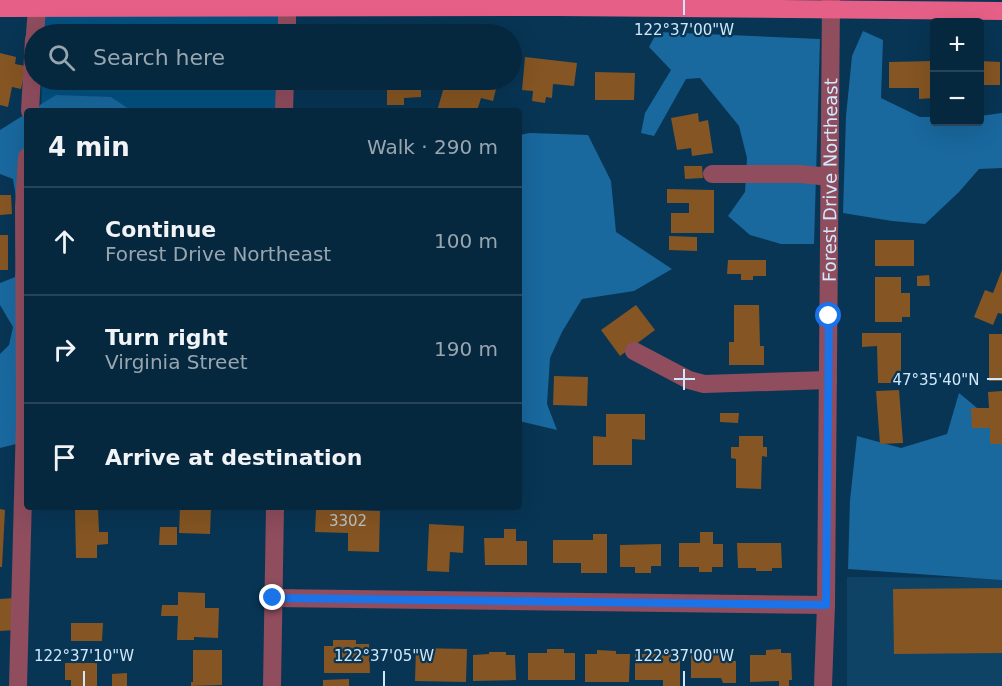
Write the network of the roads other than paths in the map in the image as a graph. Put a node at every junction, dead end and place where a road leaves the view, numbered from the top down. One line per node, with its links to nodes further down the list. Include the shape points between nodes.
1 (287, 4): 2 (main road); 6 (main road); 9 (street)
2 (557, 4): 3 (main road)
3 (695, 4): 4 (main road)
4 (831, 5): 7 (main road); 15 (street, Forest Drive Northeast)
5 (0, 8): 6 (main road)
6 (37, 8): 8 (street)
7 (1002, 11)
8 (36, 24)
9 (287, 24)
10 (31, 90): 12 (street)
11 (285, 90): 13 (street)
12 (30, 108)
13 (284, 108)
14 (712, 174): 15 (street)
15 (830, 177): 17 (street, Forest Drive Northeast)
16 (634, 351): 17 (street, via 704,384)
17 (828, 380): 21 (street, Forest Drive Northeast)
18 (24, 458): 22 (street)
19 (275, 510): 20 (street)
20 (273, 598): 21 (street); 23 (street)
21 (826, 605): 24 (street, Forest Drive Northeast)
22 (18, 686)
23 (272, 686)
24 (823, 686)

